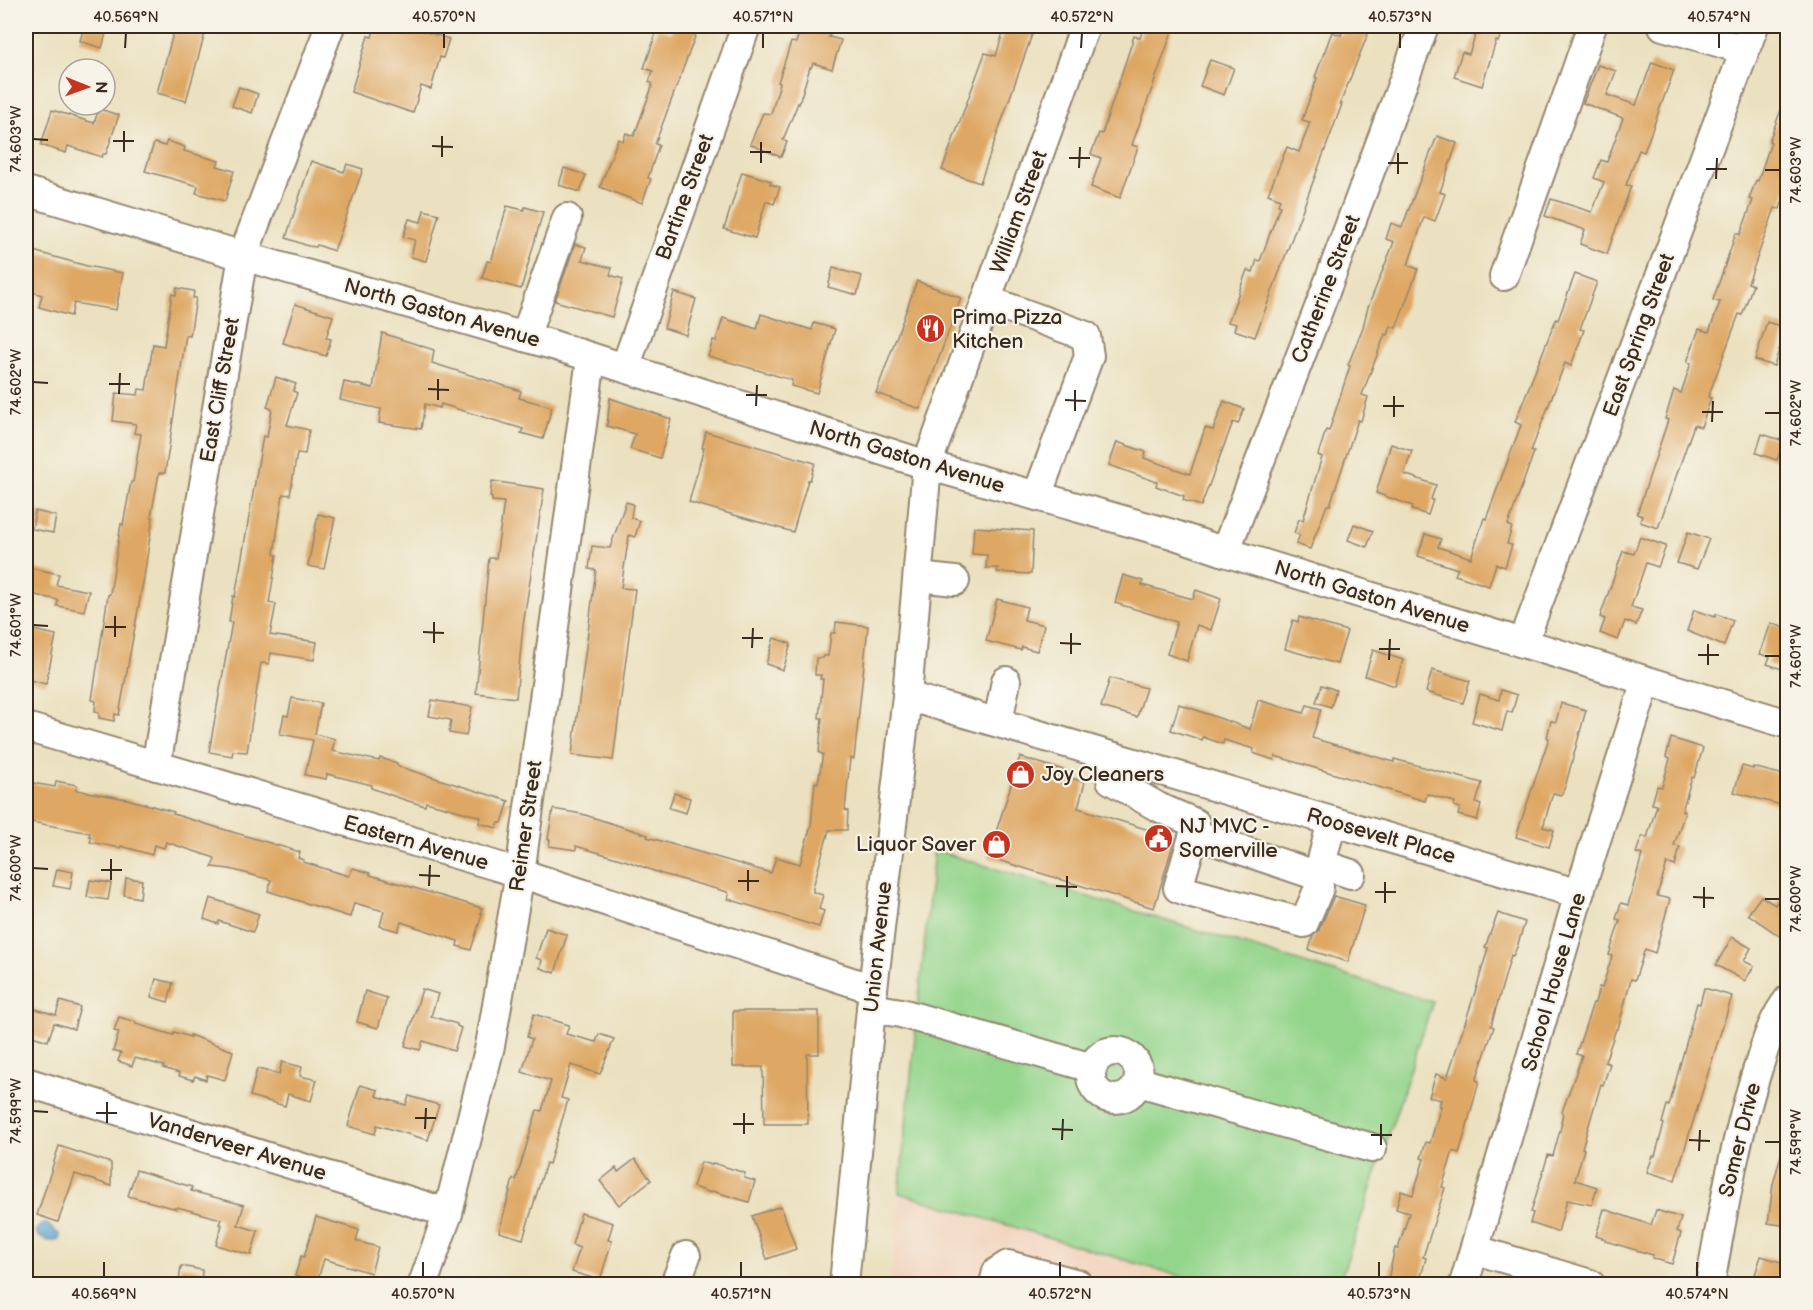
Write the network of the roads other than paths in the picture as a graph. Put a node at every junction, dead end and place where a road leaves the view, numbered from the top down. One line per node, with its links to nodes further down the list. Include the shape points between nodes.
1 (330, 26): 10 (street, East Cliff Street)
2 (746, 26): 15 (street, Bartine Street)
3 (1085, 26): 12 (street, William Street)
4 (1424, 26): 18 (street, Catherine Street)
5 (1592, 26): 11 (street)
6 (1663, 26): 7 (street)
7 (1749, 38): 21 (street, East Spring Street)
8 (26, 191): 10 (street, North Gaston Avenue)
9 (567, 218): 13 (street)
10 (243, 256): 13 (street, North Gaston Avenue); 29 (street, East Cliff Street)
11 (1504, 276)
12 (987, 300): 16 (street, William Street); 17 (street, via 1086,336 1089,356)
13 (525, 337): 14 (street, North Gaston Avenue)
14 (591, 359): 15 (street, North Gaston Avenue); 34 (street, Reimer Street)
15 (625, 369): 16 (street, North Gaston Avenue)
16 (927, 465): 17 (street, North Gaston Avenue); 19 (street, Union Avenue)
17 (1036, 496): 18 (street, North Gaston Avenue)
18 (1225, 552): 21 (street, North Gaston Avenue)
19 (918, 577): 20 (street); 24 (street, Union Avenue)
20 (955, 581)
21 (1523, 644): 23 (street, North Gaston Avenue)
22 (1006, 681): 25 (street)
23 (1646, 681): 26 (street, North Gaston Avenue); 36 (street, School House Lane)
24 (907, 696): 25 (street, Roosevelt Place); 37 (street, Union Avenue)
25 (998, 723): 28 (street, Roosevelt Place)
26 (1788, 724)
27 (26, 727): 29 (street, Eastern Avenue)
28 (1116, 757): 30 (street, Roosevelt Place); 32 (street, via 1111,780)
29 (156, 766): 34 (street, Eastern Avenue)
30 (1199, 782): 31 (street, Roosevelt Place); 32 (street)
31 (1332, 821): 33 (street); 36 (street, Roosevelt Place)
32 (1191, 827): 33 (street); 33 (street, via 1178,888 1304,923 1319,888)
33 (1320, 870): 35 (street)
34 (520, 873): 37 (street, Eastern Avenue); 41 (street, Reimer Street, via 490,1046)
35 (1351, 874)
36 (1579, 894): 42 (street, School House Lane)
37 (872, 998): 40 (street, Eastern Avenue, via 901,1013 1092,1068 1108,1051 1124,1052 1136,1062 1138,1082); 46 (street, Union Avenue)
38 (1788, 1000): 51 (street, Somer Drive, via 1770,1029 1745,1110)
39 (26, 1086): 41 (street, Vanderveer Avenue)
40 (1372, 1148)
41 (448, 1213): 44 (street, Reimer Street)
42 (1476, 1250): 49 (street, School House Lane); 50 (street)
43 (686, 1256): 45 (street)
44 (423, 1284)
45 (675, 1284)
46 (844, 1284)
47 (994, 1284): 48 (street, via 997,1272 1008,1265)
48 (1078, 1284)
49 (1464, 1284)
50 (1590, 1284)
51 (1710, 1284)

